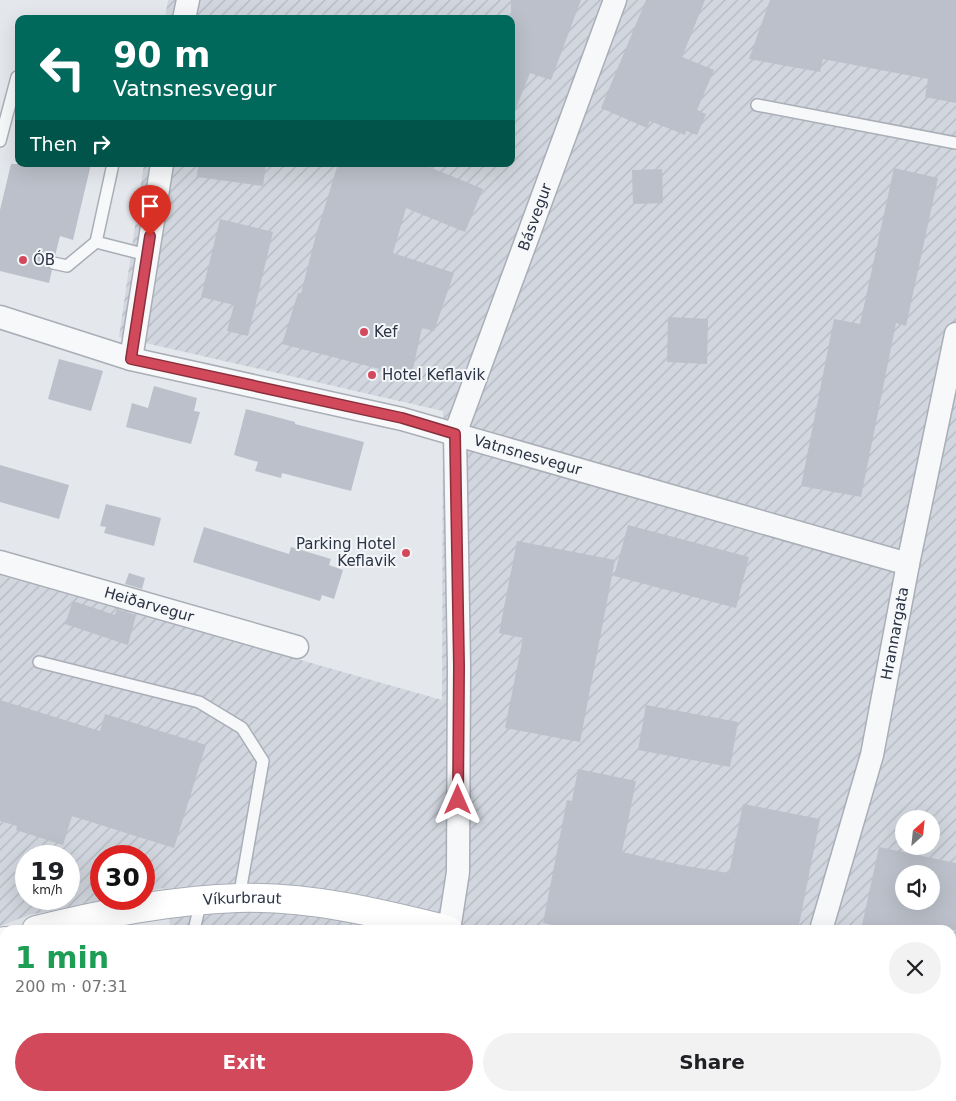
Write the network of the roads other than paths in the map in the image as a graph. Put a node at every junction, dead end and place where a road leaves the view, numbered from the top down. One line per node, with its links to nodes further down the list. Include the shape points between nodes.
1 (188, 0): 3 (street)
2 (616, 0): 16 (street, Básvegur)
3 (185, 15)
4 (15, 85): 6 (lane)
5 (757, 105): 7 (lane)
6 (0, 141)
7 (956, 143)
8 (112, 167): 10 (lane)
9 (162, 167): 11 (street)
10 (96, 242): 11 (lane); 12 (lane, via 67,266)
11 (148, 255): 15 (street)
12 (53, 263)
13 (0, 317): 15 (street, Vatnsnesvegur)
14 (956, 334): 18 (street, Hrannargata)
15 (131, 359): 16 (street, Vatnsnesvegur, via 402,418)
16 (455, 434): 18 (street, Vatnsnesvegur); 26 (street, via 458,872)
17 (0, 562): 19 (street, Heiðarvegur)
18 (908, 564): 27 (street, Hrannargata, via 872,754)
19 (297, 647)
20 (39, 662): 21 (lane, via 199,702 242,728 263,761)
21 (239, 898): 22 (street, Víkurbraut); 25 (street, Víkurbraut, via 288,900 369,911)
22 (201, 901): 23 (street, Víkurbraut, via 162,904); 24 (lane)
23 (57, 925)
24 (195, 925)
25 (427, 925)
26 (449, 925)
27 (822, 925)

